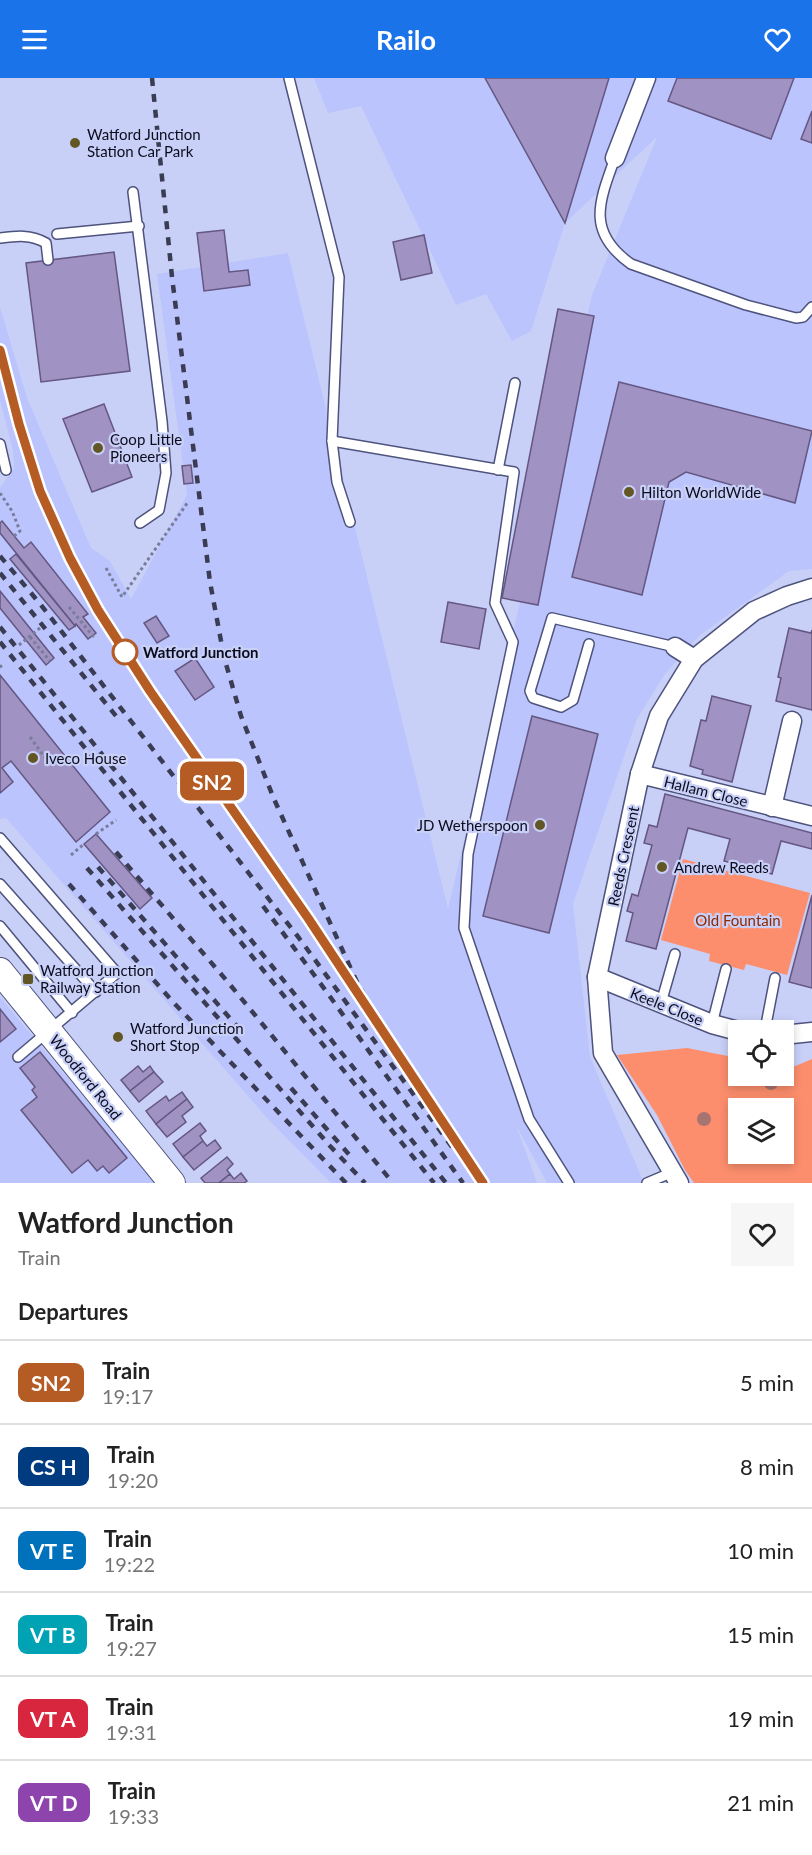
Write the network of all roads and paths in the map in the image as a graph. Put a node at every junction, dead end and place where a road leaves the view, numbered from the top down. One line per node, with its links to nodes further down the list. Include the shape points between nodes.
1 (289, 78): 11 (lane, via 339,277)
2 (646, 78): 3 (street)
3 (615, 158): 9 (lane, via 599,208 604,233 620,256 631,264 756,308 796,318 803,317)
4 (133, 192): 5 (lane)
5 (139, 226): 6 (lane); 18 (lane, via 166,473 159,510)
6 (57, 234)
7 (0, 238): 8 (lane, via 39,239 46,243)
8 (48, 260)
9 (812, 307)
10 (515, 383): 14 (lane)
11 (332, 441): 14 (lane); 17 (lane, via 338,482)
12 (0, 444): 13 (lane)
13 (6, 470)
14 (498, 470): 61 (lane, via 514,472 495,603 513,642 468,854 464,928 529,1119)
15 (0, 493): 19 (path, via 20,531)
16 (188, 502): 20 (path, via 122,597)
17 (350, 522)
18 (140, 523)
19 (15, 536)
20 (106, 568)
21 (812, 588): 29 (street, Reeds Crescent, via 754,611)
22 (69, 607): 24 (path)
23 (40, 628): 25 (path)
24 (92, 634)
25 (30, 637): 27 (path); 30 (path)
26 (589, 644): 28 (lane, via 573,700 561,707 533,698 530,691 552,618)
27 (19, 645)
28 (675, 647): 29 (street)
29 (694, 659): 34 (street, Reeds Crescent, via 659,716)
30 (50, 662)
31 (792, 721): 35 (street)
32 (30, 737): 33 (path, via 51,766)
33 (64, 754)
34 (640, 774): 35 (street, Hallam Close); 47 (street, Reeds Crescent)
35 (772, 807): 36 (street, Hallam Close)
36 (812, 816)
37 (116, 820): 38 (path)
38 (96, 834)
39 (0, 838): 49 (lane, via 117,974)
40 (84, 844): 41 (path)
41 (71, 855)
42 (0, 884): 49 (lane)
43 (0, 926): 51 (lane)
44 (675, 954): 50 (lane)
45 (726, 969): 53 (lane)
46 (0, 971): 55 (street, Woodford Road)
47 (597, 977): 50 (street, Keele Close); 60 (street, Reeds Crescent, via 603,1053)
48 (775, 978): 52 (lane)
49 (96, 992): 51 (lane)
50 (661, 1003): 53 (street, Keele Close)
51 (72, 1013): 55 (lane)
52 (767, 1020)
53 (712, 1024): 54 (street, Keele Close)
54 (728, 1028)
55 (50, 1032): 58 (lane); 59 (street, Woodford Road)
56 (812, 1032): 57 (street)
57 (794, 1034)
58 (18, 1057)
59 (159, 1172)
60 (676, 1178): 62 (lane)
61 (569, 1183)
62 (646, 1183)

